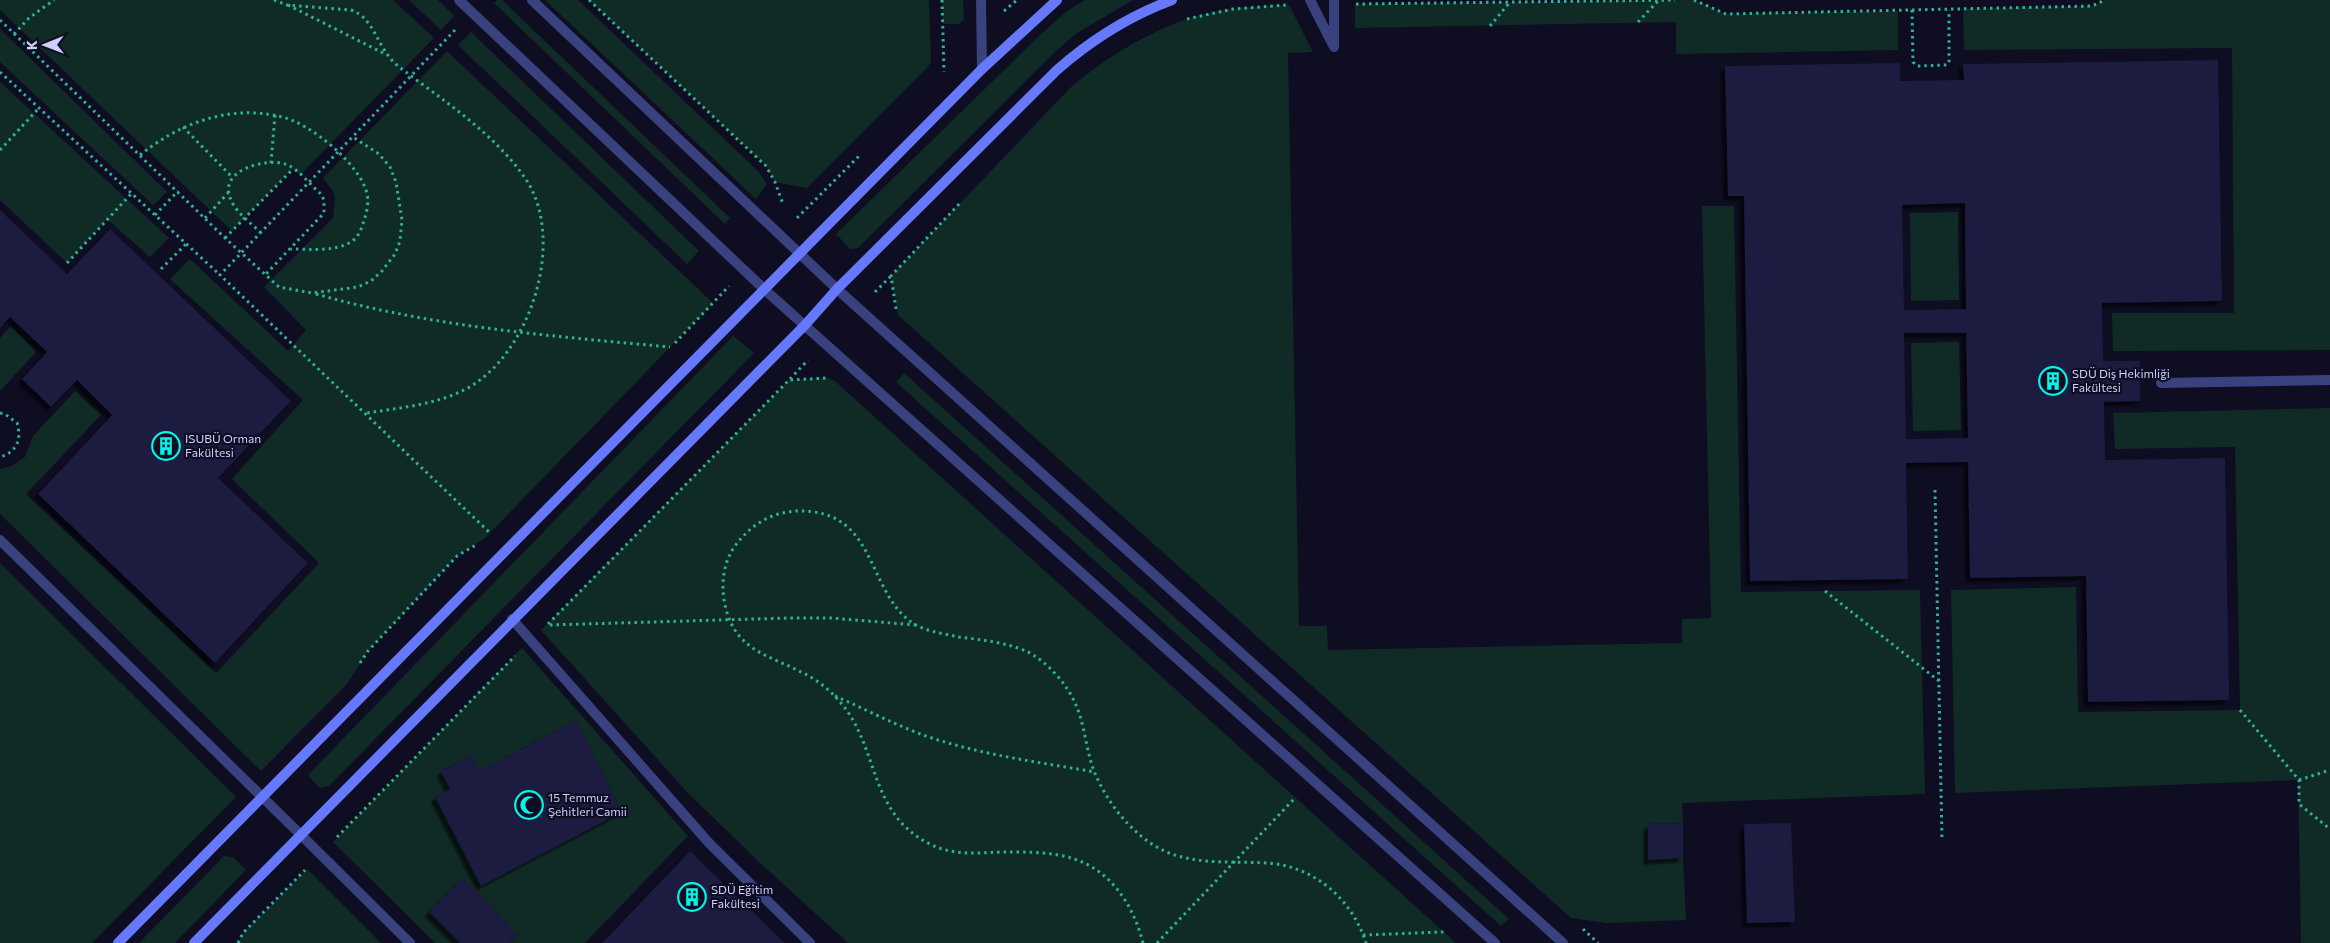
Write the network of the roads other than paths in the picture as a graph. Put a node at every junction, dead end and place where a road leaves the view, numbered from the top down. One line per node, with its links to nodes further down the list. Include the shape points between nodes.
1 (459, 0): 10 (street)
2 (532, 0): 9 (street)
3 (981, 0): 8 (street)
4 (1057, 0): 8 (street)
5 (1172, 0): 11 (street, via 1119,25 1072,56)
6 (1310, 0): 7 (street, via 1334,47)
7 (1334, 0)
8 (982, 69): 9 (street)
9 (799, 254): 10 (street); 11 (street)
10 (764, 288): 12 (street); 17 (street)
11 (838, 289): 12 (street); 24 (street)
12 (805, 325): 16 (street); 23 (street)
13 (2330, 380): 14 (street)
14 (2161, 383)
15 (0, 540): 17 (street)
16 (512, 619): 18 (street); 22 (street, via 709,844)
17 (261, 797): 18 (street); 19 (street)
18 (300, 834): 20 (street); 21 (street)
19 (118, 943)
20 (194, 943)
21 (410, 943)
22 (810, 943)
23 (1495, 943)
24 (1562, 943)

